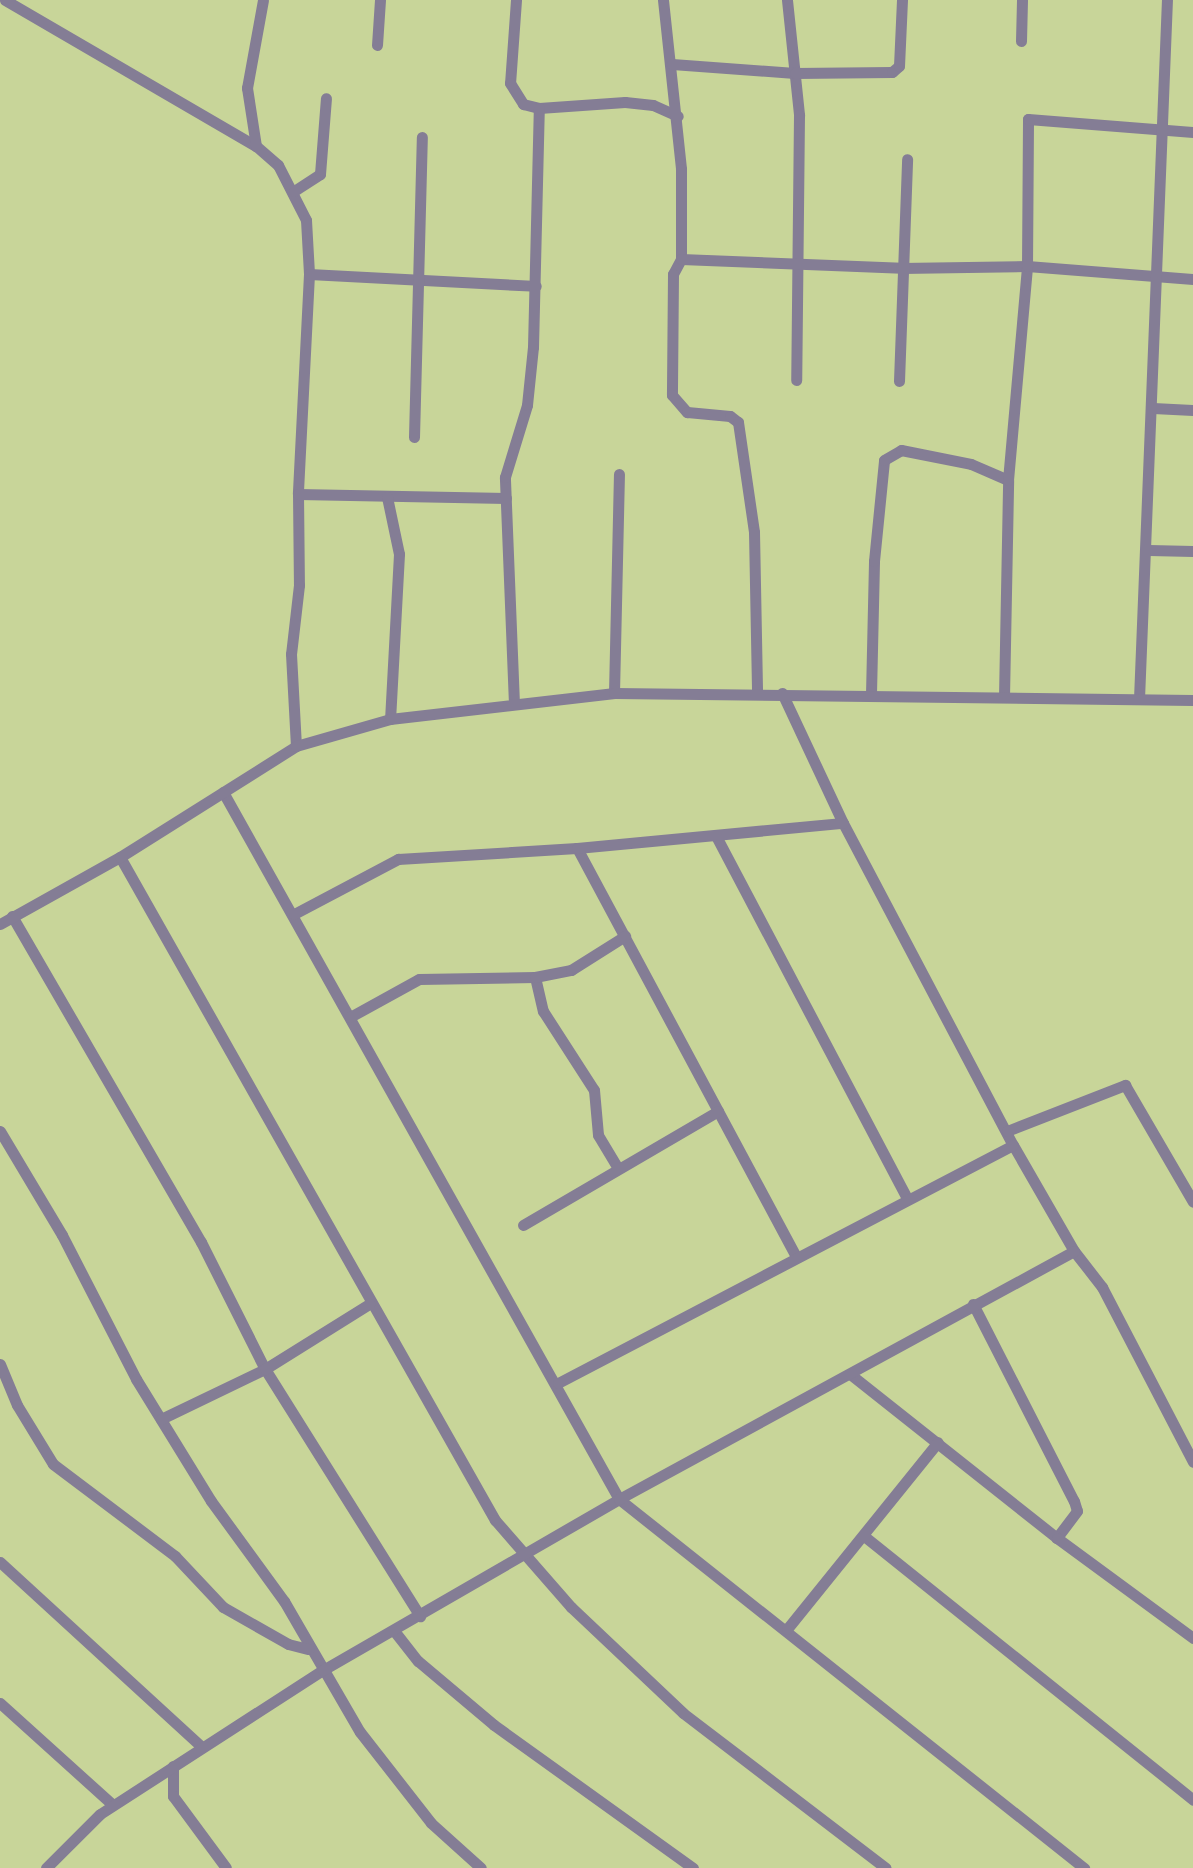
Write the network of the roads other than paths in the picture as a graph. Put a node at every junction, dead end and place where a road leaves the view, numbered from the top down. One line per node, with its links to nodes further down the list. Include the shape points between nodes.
1 (5, 0): 20 (street)
2 (263, 0): 20 (street, via 247,88)
3 (380, 0): 11 (street)
4 (516, 0): 15 (street, via 510,83 523,104)
5 (663, 0): 12 (street)
6 (787, 0): 13 (street)
7 (902, 0): 13 (street, via 899,66 892,72)
8 (1022, 0): 10 (street)
9 (1167, 0): 17 (street)
10 (1021, 41)
11 (377, 45)
12 (672, 64): 13 (street); 16 (street)
13 (795, 73): 24 (street)
14 (326, 98): 22 (street, via 320,174)
15 (539, 108): 16 (street, via 625,102 653,105); 31 (street)
16 (678, 116): 23 (street)
17 (1161, 132): 18 (street); 25 (street, via 1028,119); 28 (street)
18 (1193, 132)
19 (422, 137): 30 (street)
20 (256, 146): 22 (street, via 278,165)
21 (907, 159): 26 (street)
22 (294, 191): 27 (street, via 306,220)
23 (681, 259): 24 (street); 45 (street, via 673,274 672,395 687,412 730,416 738,422 754,532)
24 (797, 263): 26 (street); 32 (street)
25 (1027, 266): 26 (street); 28 (street); 38 (street)
26 (901, 268): 33 (street)
27 (309, 274): 30 (street); 39 (street)
28 (1156, 278): 29 (street); 34 (street)
29 (1193, 279)
30 (418, 281): 31 (street); 36 (street)
31 (536, 286): 41 (street, via 527,405 508,457)
32 (796, 380)
33 (899, 381)
34 (1153, 408): 35 (street); 42 (street)
35 (1193, 410)
36 (414, 437)
37 (619, 474): 44 (street)
38 (1008, 480): 47 (street, via 971,464 901,450 884,460 874,561); 48 (street)
39 (298, 494): 40 (street); 53 (street, via 299,585 291,654)
40 (387, 497): 41 (street); 52 (street, via 399,554)
41 (506, 498): 51 (street)
42 (1149, 550): 43 (street); 49 (street)
43 (1193, 551)
44 (614, 693): 45 (street); 51 (street)
45 (757, 693): 46 (street)
46 (782, 693): 47 (street); 55 (street)
47 (871, 694): 48 (street)
48 (1004, 697): 49 (street)
49 (1139, 699): 50 (street)
50 (1193, 700)
51 (514, 704): 52 (street)
52 (390, 719): 53 (street)
53 (296, 746): 54 (street)
54 (223, 792): 58 (street); 59 (street)
55 (843, 823): 56 (street); 67 (street)
56 (716, 836): 57 (street); 70 (street)
57 (577, 848): 59 (street, via 398,859); 62 (street)
58 (120, 857): 60 (street); 75 (street)
59 (294, 914): 64 (street)
60 (12, 916): 61 (street); 78 (street, via 214,1265)
61 (0, 924)
62 (625, 936): 63 (street, via 571,970); 65 (street)
63 (535, 977): 64 (street, via 419,979); 69 (street, via 543,1011 594,1090 598,1135)
64 (350, 1017): 80 (street)
65 (718, 1111): 69 (street); 74 (street)
66 (0, 1131): 81 (street)
67 (1007, 1131): 68 (street); 71 (street, via 1125,1085)
68 (1013, 1145): 70 (street); 73 (street)
69 (617, 1167): 72 (street)
70 (906, 1197): 74 (street)
71 (1193, 1202)
72 (523, 1225)
73 (1074, 1251): 76 (street); 83 (street, via 1102,1287)
74 (796, 1256): 80 (street)
75 (369, 1304): 78 (street); 87 (street, via 457,1458)
76 (973, 1304): 79 (street); 86 (street, via 1074,1501 1077,1511)
77 (0, 1364): 93 (street, via 17,1405 53,1464 175,1556 223,1607 288,1644)
78 (265, 1369): 81 (street); 89 (street)
79 (850, 1374): 82 (street); 84 (street)
80 (558, 1383): 84 (street)
81 (161, 1419): 93 (street, via 211,1501 284,1601)
82 (938, 1442): 85 (street); 86 (street)
83 (1193, 1462)
84 (619, 1499): 87 (street); 90 (street)
85 (864, 1536): 90 (street); 98 (street)
86 (1057, 1538): 92 (street)
87 (523, 1555): 89 (street); 104 (street, via 683,1713)
88 (0, 1562): 96 (street)
89 (420, 1616): 91 (street)
90 (787, 1629): 105 (street)
91 (395, 1632): 94 (street); 103 (street, via 418,1661 494,1725)
92 (1193, 1638)
93 (308, 1649): 94 (street)
94 (323, 1670): 96 (street); 102 (street, via 393,1779)
95 (0, 1703): 99 (street)
96 (201, 1746): 97 (street)
97 (173, 1766): 99 (street); 101 (street, via 173,1796)
98 (1193, 1800)
99 (113, 1805): 100 (street)
100 (46, 1868)
101 (226, 1868)
102 (481, 1868)
103 (693, 1868)
104 (886, 1868)
105 (1084, 1868)

